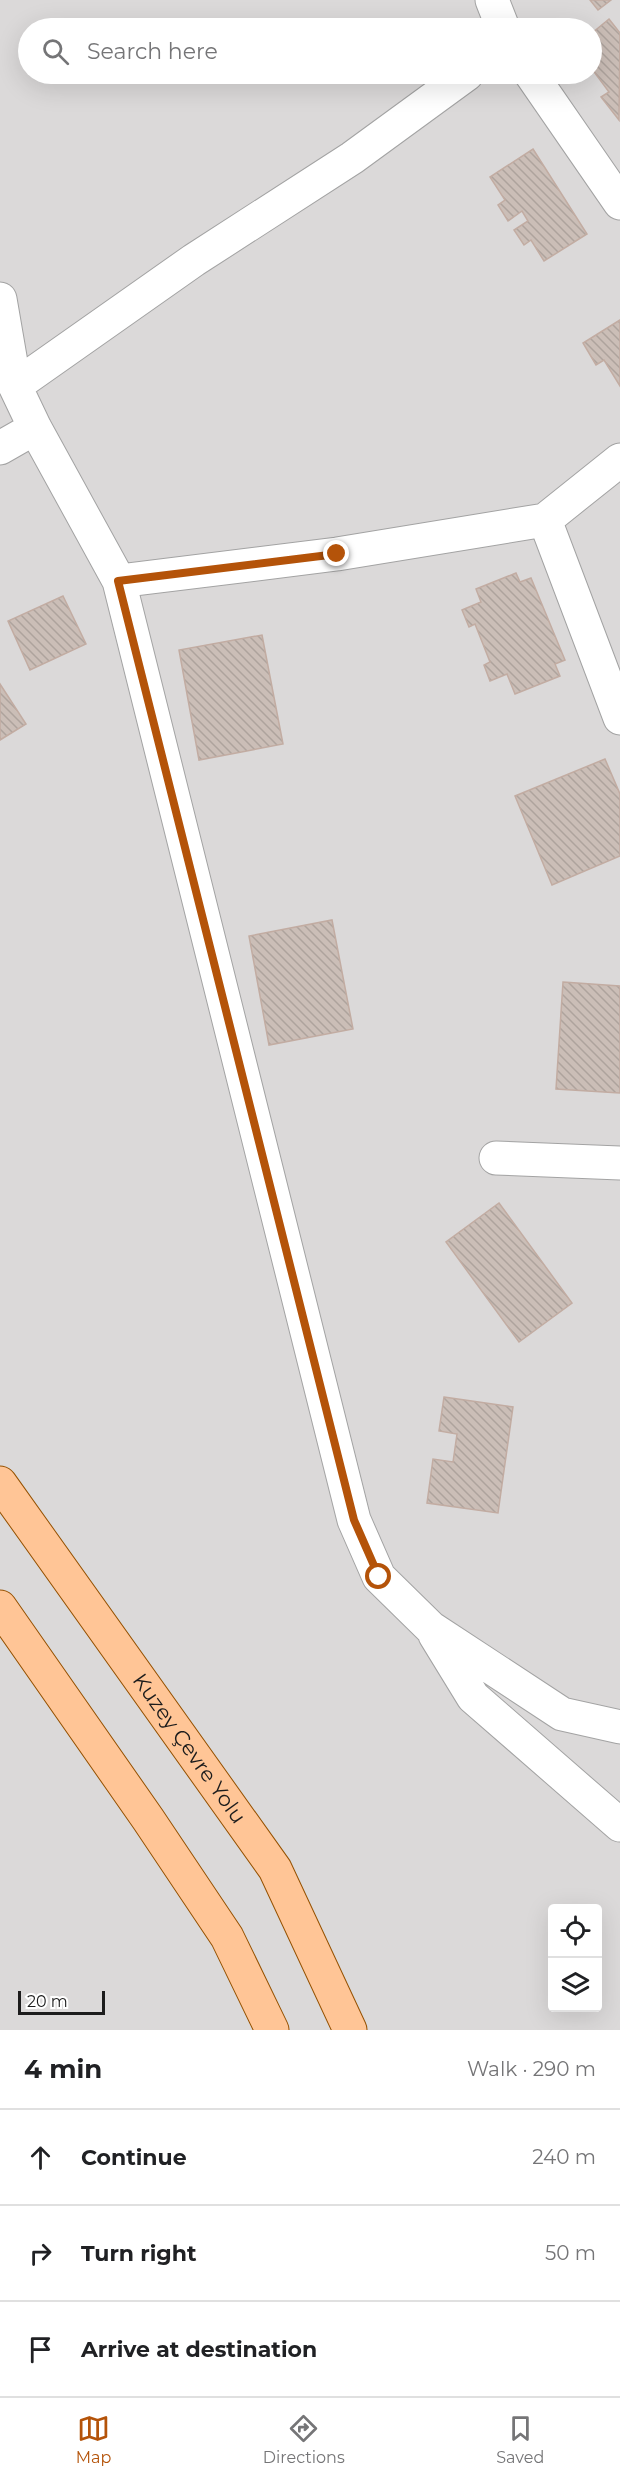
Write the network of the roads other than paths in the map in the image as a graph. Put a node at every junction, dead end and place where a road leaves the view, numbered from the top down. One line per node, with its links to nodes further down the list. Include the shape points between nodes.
1 (492, 0): 2 (street)
2 (499, 18)
3 (453, 84): 7 (street, via 352,158 194,260)
4 (538, 84): 5 (street)
5 (620, 203)
6 (0, 299): 7 (street)
7 (15, 386): 8 (street)
8 (35, 428): 9 (street); 12 (street)
9 (0, 448)
10 (620, 460): 11 (street)
11 (545, 520): 12 (street, via 337,554); 13 (street)
12 (118, 581): 18 (street, via 354,1520 379,1577)
13 (620, 718)
14 (496, 1158): 15 (street)
15 (620, 1164)
16 (0, 1483): 22 (main road, Kuzey Çevre Yolu, via 275,1869)
17 (0, 1607): 21 (main road, via 227,1937)
18 (431, 1628): 19 (street, via 562,1714); 20 (street, via 472,1697)
19 (620, 1727)
20 (620, 1825)
21 (272, 2030)
22 (350, 2030)

